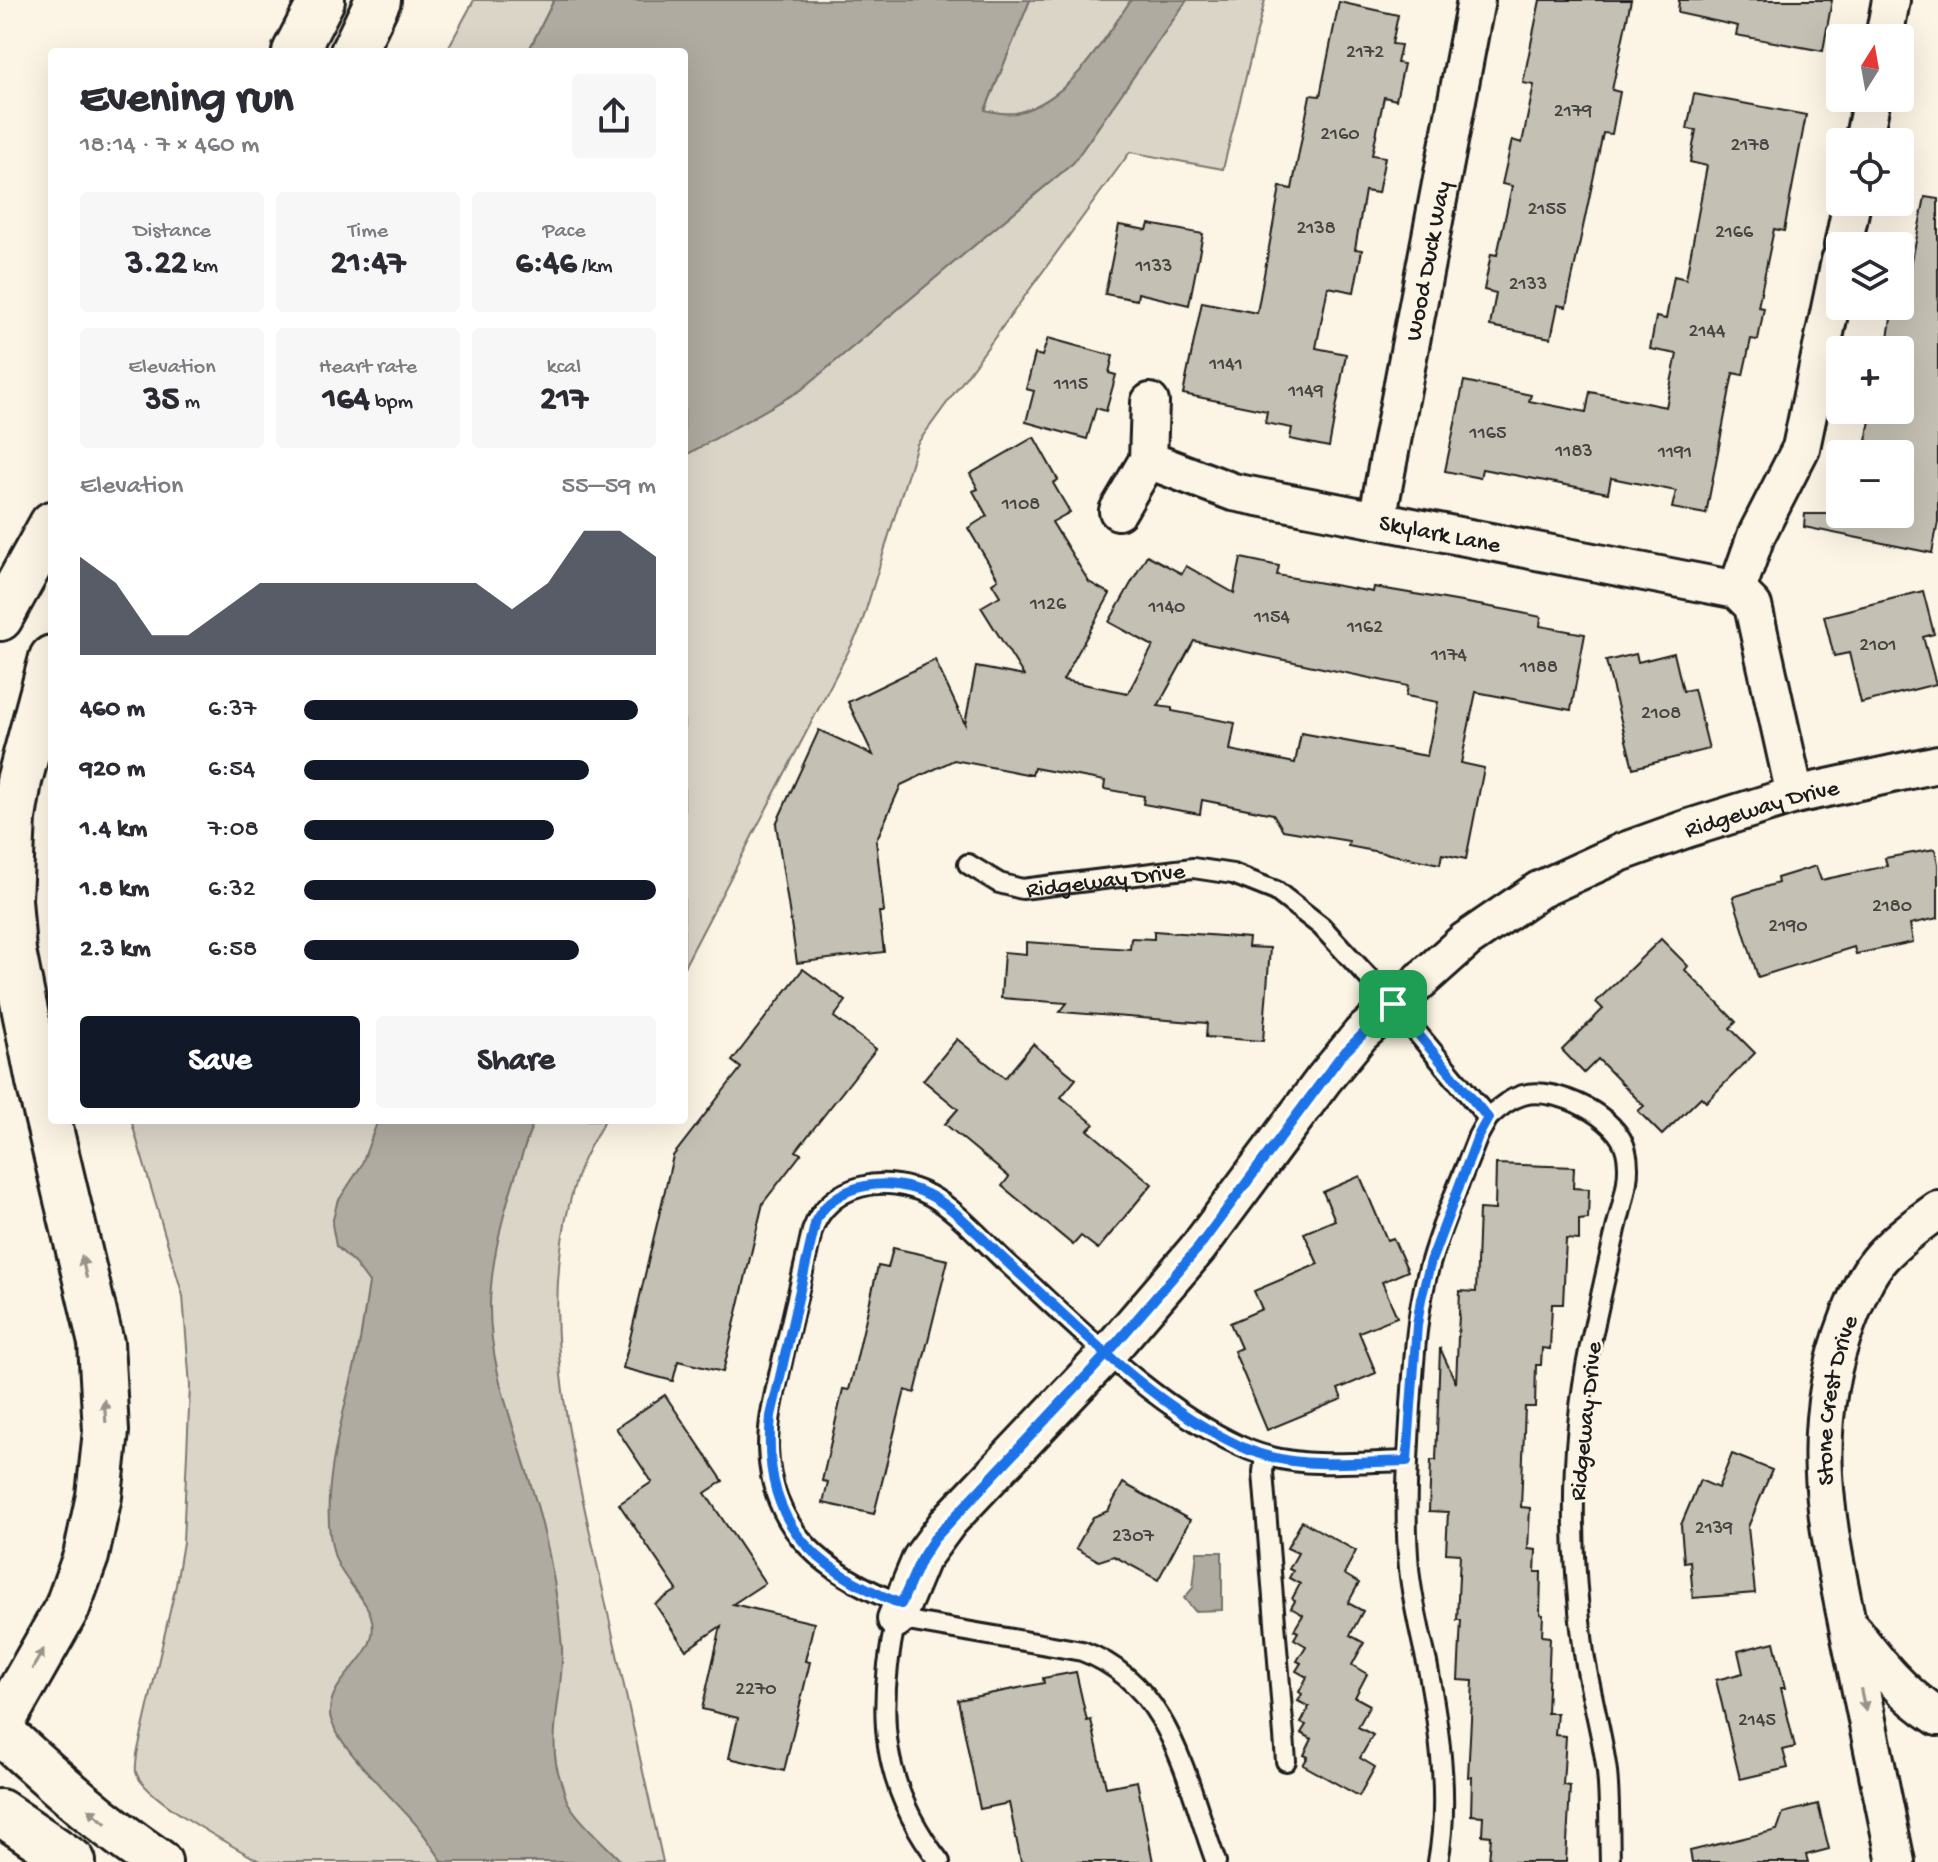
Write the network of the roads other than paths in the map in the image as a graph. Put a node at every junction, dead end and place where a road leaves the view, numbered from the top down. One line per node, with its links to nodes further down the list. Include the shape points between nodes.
1 (322, 0): 6 (main road)
2 (378, 0): 7 (main road)
3 (1476, 0): 12 (street, Wood Duck Way)
4 (1891, 0): 5 (street)
5 (1887, 24)
6 (297, 48)
7 (355, 48)
8 (1828, 320): 14 (street, via 1801,448 1756,536)
9 (1150, 402): 10 (street)
10 (1148, 460): 11 (street); 12 (street, Skylark Lane, via 1233,492)
11 (1118, 511)
12 (1377, 520): 14 (street, Skylark Lane)
13 (48, 531): 15 (main road)
14 (1737, 590): 20 (street, via 1753,606)
15 (0, 618)
16 (48, 639): 18 (main road)
17 (48, 673): 24 (main road, one-way to 17, via 13,951 9,899 19,781)
18 (0, 726)
19 (1938, 764): 20 (street, Ridgeway Drive)
20 (1795, 795): 22 (street, Ridgeway Drive, via 1635,847 1539,890 1466,940)
21 (968, 864): 22 (lane, Ridgeway Drive, via 999,883 1022,889 1183,868 1256,881 1321,926)
22 (1393, 1004): 23 (lane, Ridgeway Drive); 27 (street, Ridgeway Drive, via 1340,1057 1198,1248)
23 (1488, 1118): 29 (lane, via 1427,1277 1417,1325); 41 (lane, Ridgeway Drive, via 1513,1098 1547,1095 1600,1114 1627,1151 1626,1185 1586,1365 1574,1480 1577,1594 1606,1767)
24 (48, 1120)
25 (49, 1124): 33 (main road, one-way to 25, via 77,1582 99,1496 106,1431 101,1343)
26 (1938, 1210): 31 (street, Stone Crest Drive, via 1879,1258 1856,1298 1829,1384 1823,1492)
27 (1107, 1354): 28 (lane, via 1186,1418); 30 (street, Ridgeway Drive, via 941,1530 921,1559); 30 (lane, via 931,1196 906,1186 874,1184 841,1195 822,1210 812,1231 773,1401 768,1447 772,1481 785,1515 813,1553)
28 (1265, 1456): 29 (lane, via 1312,1463); 34 (lane)
29 (1407, 1461): 40 (lane, via 1409,1569 1443,1787)
30 (899, 1611): 38 (lane, Ridgeway Drive, via 885,1688 888,1751 907,1808); 39 (lane, via 1082,1651 1117,1669 1147,1696 1167,1727)
31 (1847, 1623): 32 (street, Stone Crest Drive, via 1888,1678); 42 (street, Stone Crest Drive, one-way to 42)
32 (1938, 1717)
33 (0, 1728): 37 (main road, one-way to 33, via 76,1799)
34 (1286, 1761)
35 (0, 1812): 36 (main road)
36 (73, 1862)
37 (159, 1862)
38 (940, 1862)
39 (1216, 1862)
40 (1438, 1862)
41 (1610, 1862)
42 (1896, 1862)

